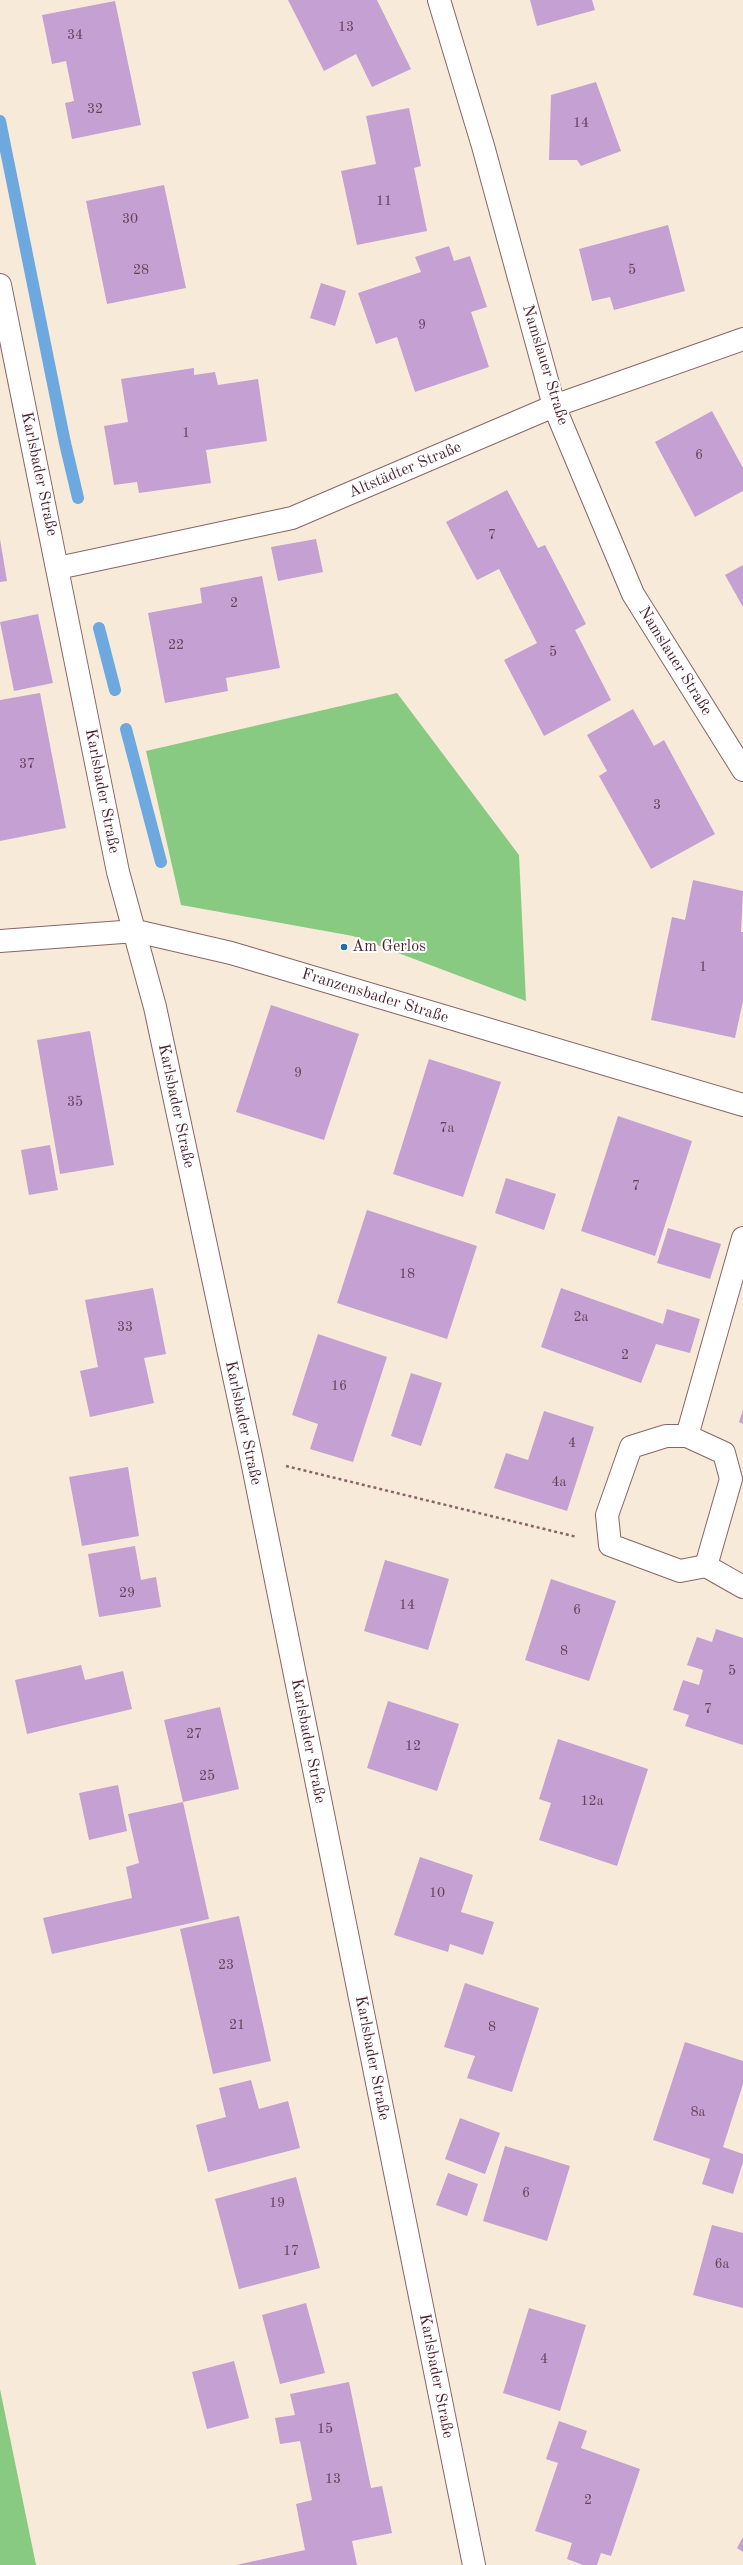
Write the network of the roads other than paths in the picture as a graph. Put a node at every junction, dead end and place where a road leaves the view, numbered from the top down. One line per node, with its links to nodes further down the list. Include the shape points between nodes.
1 (439, 0): 4 (street, Namslauer Straße, via 483,146)
2 (0, 285): 5 (street, Karlsbader Straße)
3 (743, 339): 4 (street, Altstädter Straße)
4 (554, 406): 5 (street, Altstädter Straße, via 292,518); 6 (street, Namslauer Straße, via 633,594)
5 (58, 568): 7 (street, Karlsbader Straße, via 118,872)
6 (743, 770)
7 (136, 931): 8 (street, Franzensbader Straße); 9 (street, Franzensbader Straße, via 231,953); 14 (street, Karlsbader Straße, via 155,1007 251,1456)
8 (0, 941)
9 (743, 1105)
10 (743, 1238): 11 (street)
11 (687, 1436): 12 (street, via 724,1453 731,1479); 12 (street, via 666,1436 631,1447 607,1515 610,1545 680,1571)
12 (706, 1566): 13 (street)
13 (743, 1587)
14 (474, 2565)

